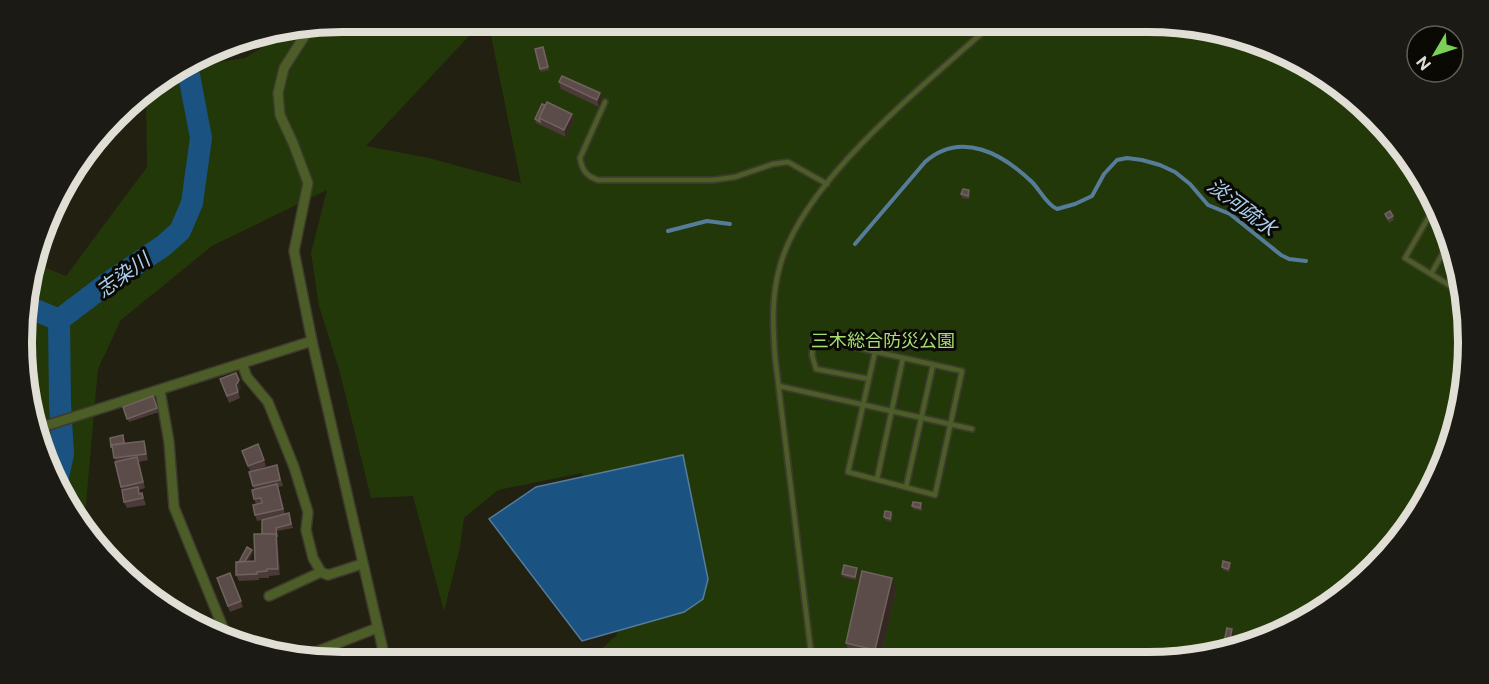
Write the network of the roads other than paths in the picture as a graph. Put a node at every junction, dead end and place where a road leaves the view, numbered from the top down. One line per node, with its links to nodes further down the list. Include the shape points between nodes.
1 (983, 32): 4 (lane, via 873,133)
2 (305, 34): 9 (street, via 284,68 278,93 280,115 308,183 294,250)
3 (605, 102): 4 (lane, via 580,158 584,173 591,178 713,180 788,162)
4 (827, 184): 15 (lane, via 795,230 776,282 773,329)
5 (1430, 215): 7 (lane, via 1405,258)
6 (1444, 251): 7 (lane)
7 (1431, 274): 8 (lane)
8 (1453, 288)
9 (312, 342): 12 (street); 25 (street)
10 (875, 352): 11 (lane); 14 (lane); 14 (lane, via 814,338 812,355 816,369)
11 (903, 358): 13 (lane); 18 (lane)
12 (242, 364): 16 (street); 26 (street, via 247,377 268,402 294,467 308,512 306,530 313,558)
13 (933, 365): 19 (lane); 20 (lane, via 962,371)
14 (869, 379): 17 (lane)
15 (778, 386): 17 (lane); 32 (lane)
16 (160, 391): 21 (street); 29 (street, via 174,507)
17 (864, 405): 18 (lane); 23 (lane, via 848,472)
18 (892, 411): 19 (lane); 23 (lane)
19 (921, 417): 20 (lane); 24 (lane)
20 (950, 423): 22 (lane); 24 (lane, via 935,495)
21 (43, 427)
22 (972, 429)
23 (877, 479): 24 (lane)
24 (906, 487)
25 (362, 564): 26 (street, via 328,575); 28 (street)
26 (321, 572): 27 (street)
27 (269, 596)
28 (377, 628): 30 (street); 31 (street)
29 (224, 629)
30 (317, 651)
31 (383, 652)
32 (811, 652)

